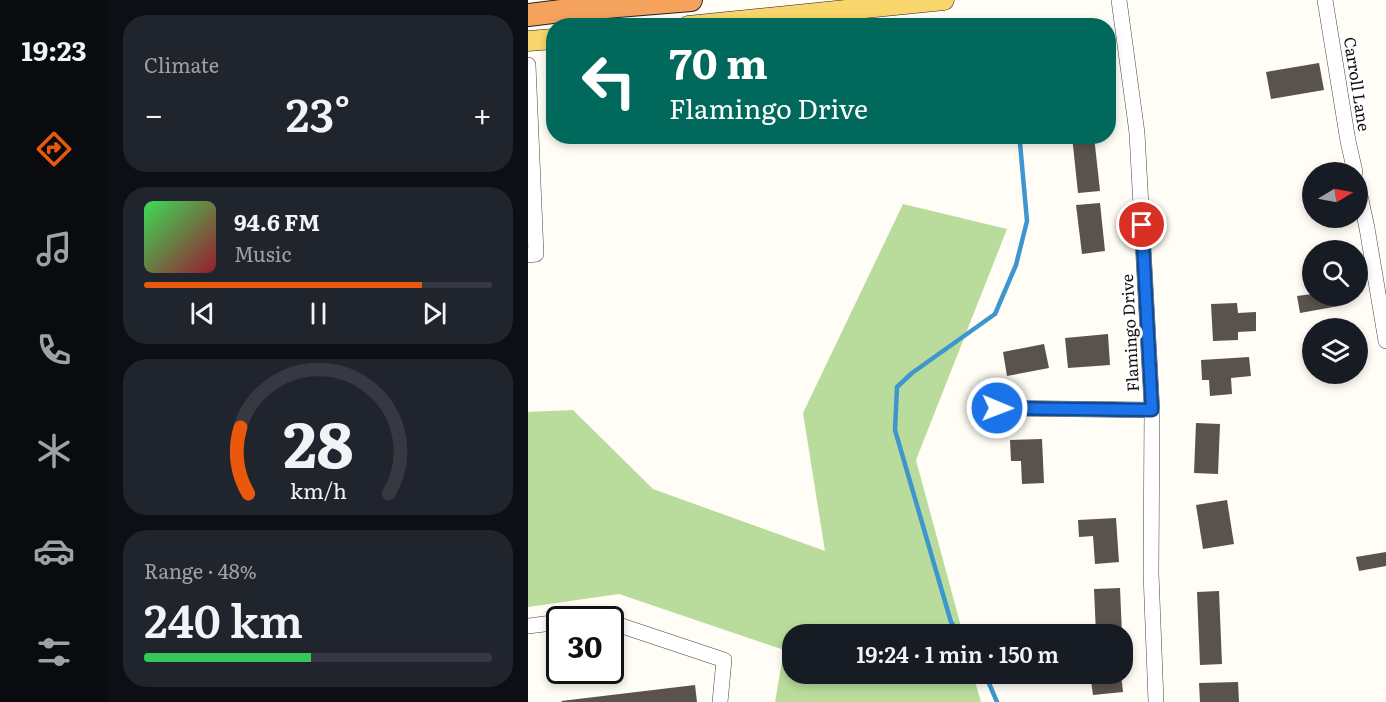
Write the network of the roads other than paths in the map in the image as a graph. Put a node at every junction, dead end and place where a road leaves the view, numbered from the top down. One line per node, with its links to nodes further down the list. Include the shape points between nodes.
1 (691, 0): 5 (highway)
2 (944, 0): 6 (main road)
3 (1119, 0): 16 (street, Flamingo Drive, via 1137,133)
4 (1325, 0): 11 (street, Carroll Lane)
5 (528, 15)
6 (767, 18)
7 (546, 40): 8 (main road)
8 (528, 42)
9 (528, 65): 10 (street)
10 (529, 99): 13 (street, via 536,254)
11 (1353, 162)
12 (1367, 228): 14 (street)
13 (528, 255)
14 (1386, 341)
15 (997, 408): 16 (street)
16 (1152, 410): 21 (street, Flamingo Drive, via 1151,573)
17 (546, 624): 18 (street)
18 (528, 626)
19 (624, 627): 20 (street, via 724,660)
20 (720, 702)
21 (1156, 702)

